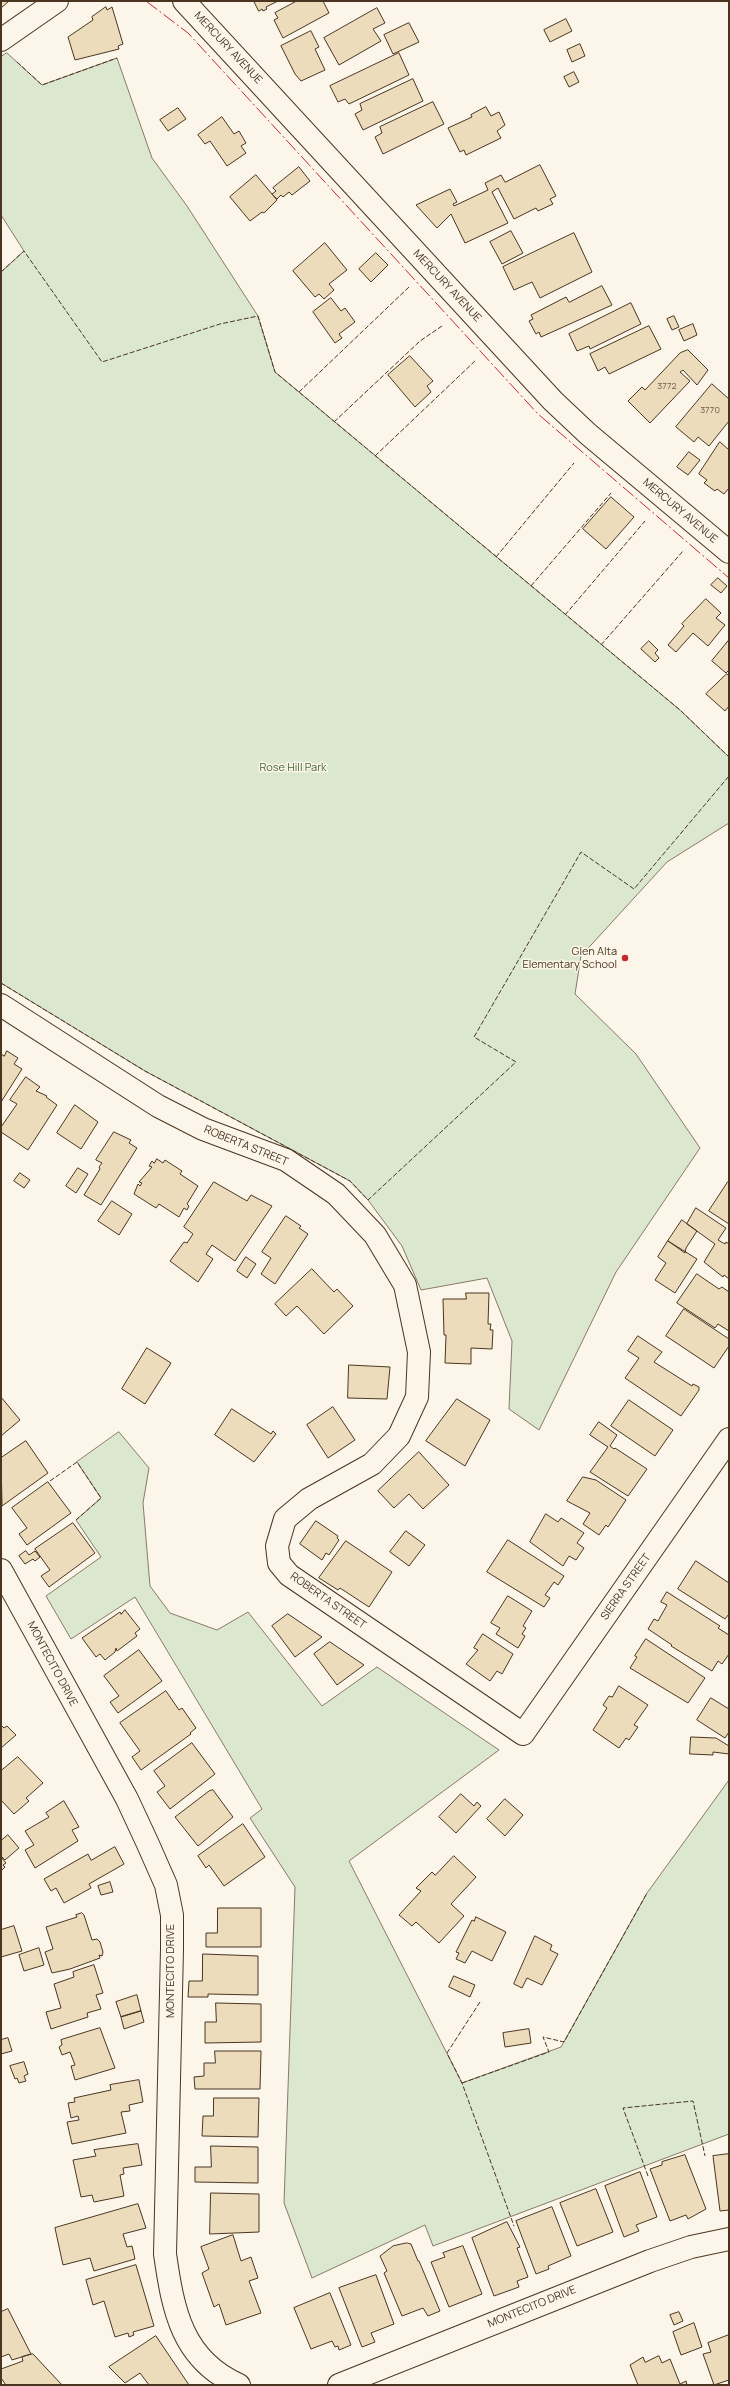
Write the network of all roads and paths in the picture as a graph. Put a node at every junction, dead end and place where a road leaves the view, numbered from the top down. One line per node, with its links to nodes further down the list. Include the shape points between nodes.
1 (57, 1): 3 (street)
2 (184, 1): 4 (street, MERCURY AVENUE, via 553,400 588,434)
3 (1, 40)
4 (729, 552)
5 (1, 1005): 8 (street, ROBERTA STREET, via 158,1106 203,1129 286,1160 336,1194 375,1235 404,1285 419,1352 417,1397 399,1436 372,1464 309,1499 285,1519 277,1546 279,1563 289,1575)
6 (729, 1439): 8 (street, SIERRA STREET)
7 (1, 1570): 10 (street, MONTECITO DRIVE, via 127,1799 166,1885 172,1914 166,2254 168,2274 181,2330 198,2357 224,2378)
8 (523, 1734)
9 (729, 2239): 11 (street, MONTECITO DRIVE, via 691,2247 650,2261)
10 (239, 2385)
11 (339, 2385)

